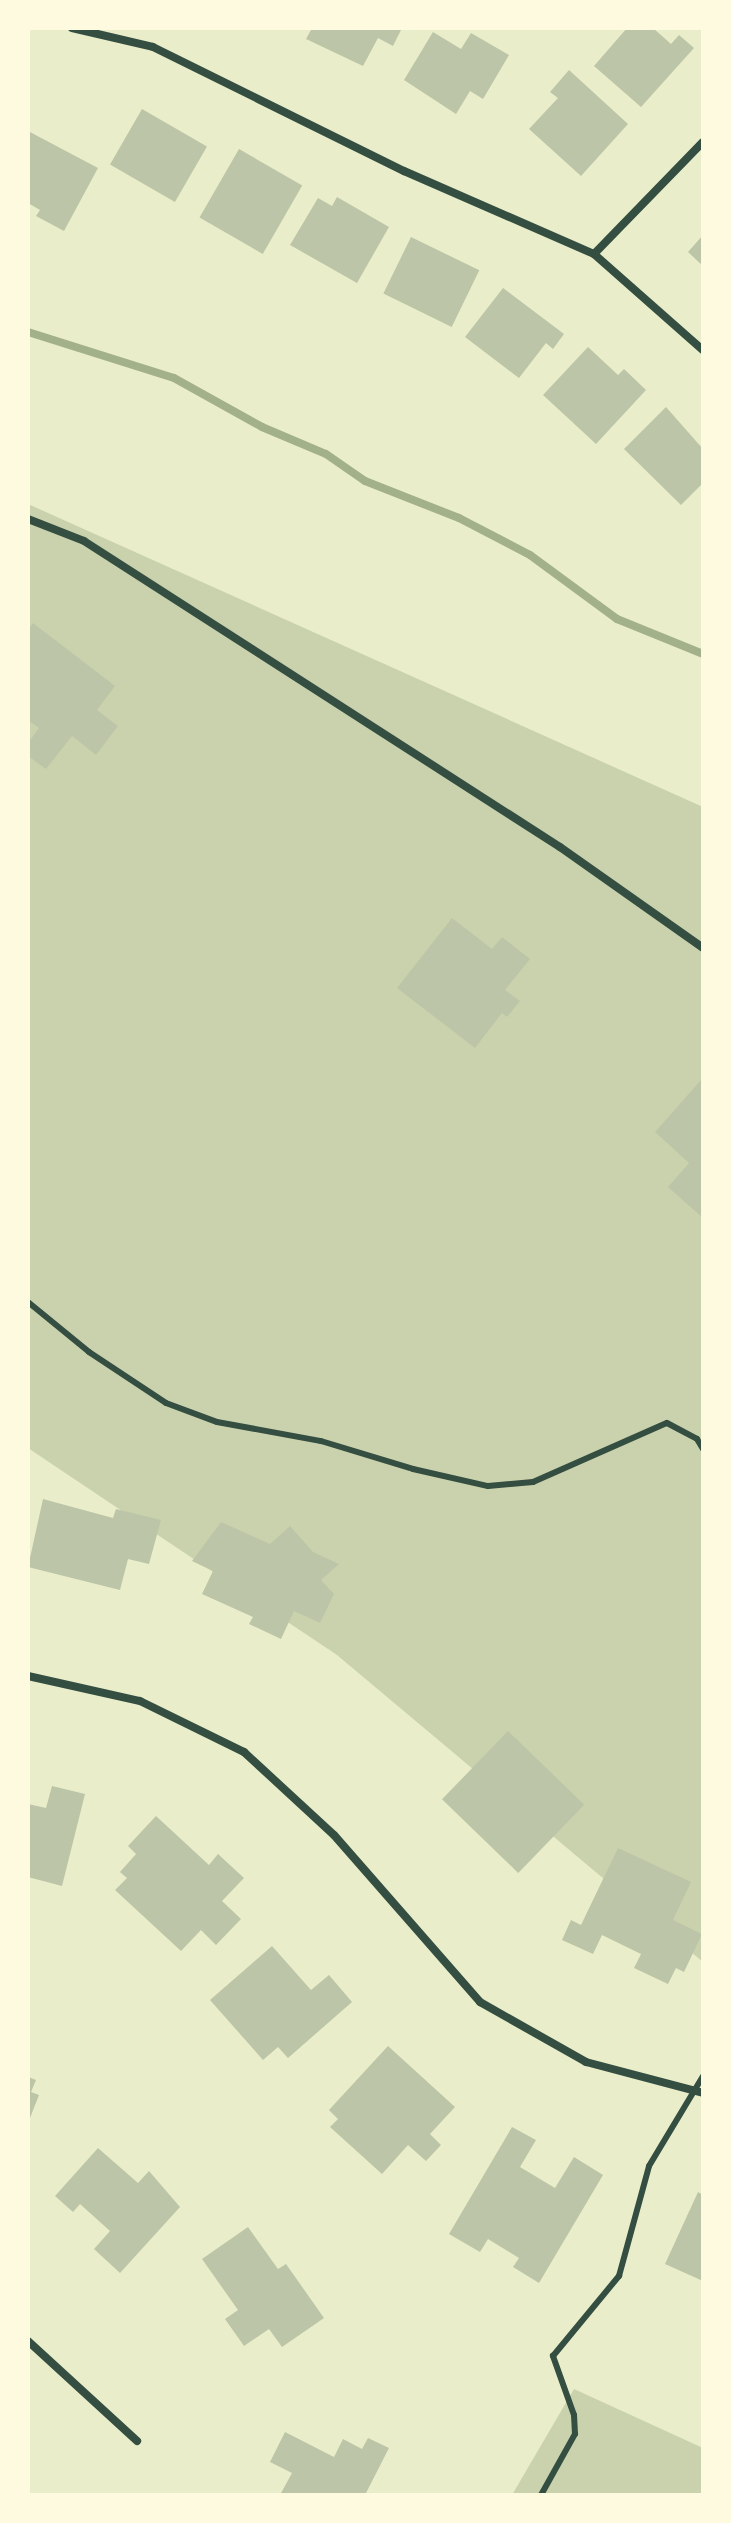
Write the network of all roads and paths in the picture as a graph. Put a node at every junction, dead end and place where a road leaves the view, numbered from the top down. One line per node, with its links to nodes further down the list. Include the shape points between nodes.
1 (72, 28): 3 (street, via 153,47 428,181)
2 (703, 142): 3 (street)
3 (594, 254): 4 (street)
4 (703, 350)
5 (28, 519): 6 (street, via 84,541 560,847)
6 (703, 948)
7 (28, 1302): 8 (lane, via 89,1352 166,1403 217,1422 321,1441 488,1486 533,1482 667,1423 697,1439)
8 (703, 1449)
9 (28, 1676): 11 (street, via 140,1701 244,1752 334,1835 480,2002 586,2062)
10 (703, 2076): 11 (lane)
11 (699, 2091): 14 (lane, via 649,2166 619,2276 553,2356 574,2415 575,2434)
12 (28, 2341): 13 (street)
13 (137, 2441)
14 (541, 2495)

